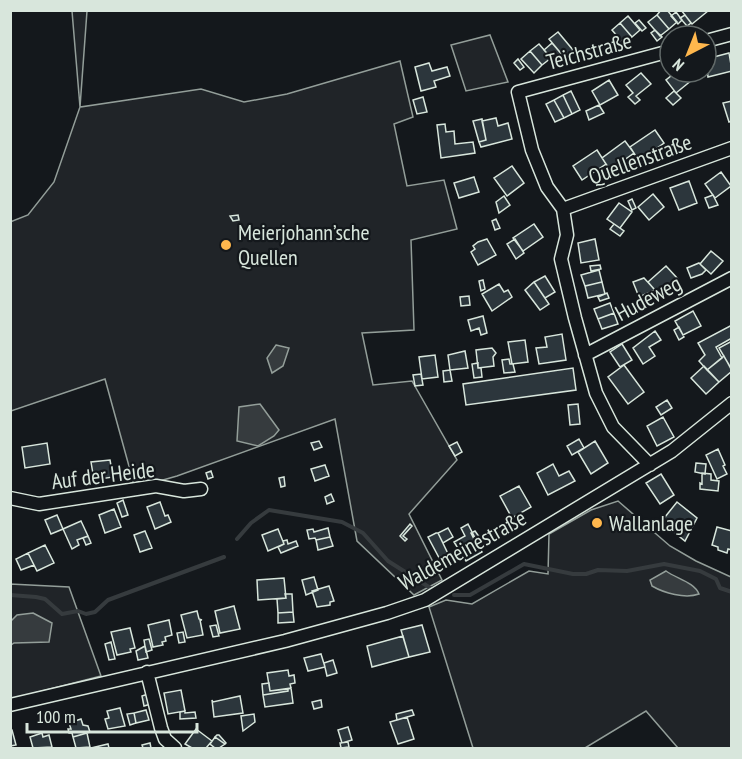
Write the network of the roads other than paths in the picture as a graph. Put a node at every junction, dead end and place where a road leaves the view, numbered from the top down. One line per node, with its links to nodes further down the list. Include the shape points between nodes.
1 (658, 54): 3 (street, Teichstraße, via 518,92 532,150 547,187)
2 (732, 148): 3 (street, Quellenstraße)
3 (563, 209): 5 (street, via 567,235 561,259)
4 (732, 278): 5 (street, Hudeweg)
5 (585, 355): 7 (street, via 596,393 612,427)
6 (732, 403): 7 (street, Waldemeinestraße)
7 (650, 465): 10 (street, Waldemeinestraße, via 424,600 285,641)
8 (201, 489): 9 (street, Auf der Heide, via 184,491 156,486 39,504)
9 (10, 498)
10 (147, 672): 11 (street, Waldemeinestraße); 12 (street, via 165,739)
11 (10, 705)
12 (175, 748)

